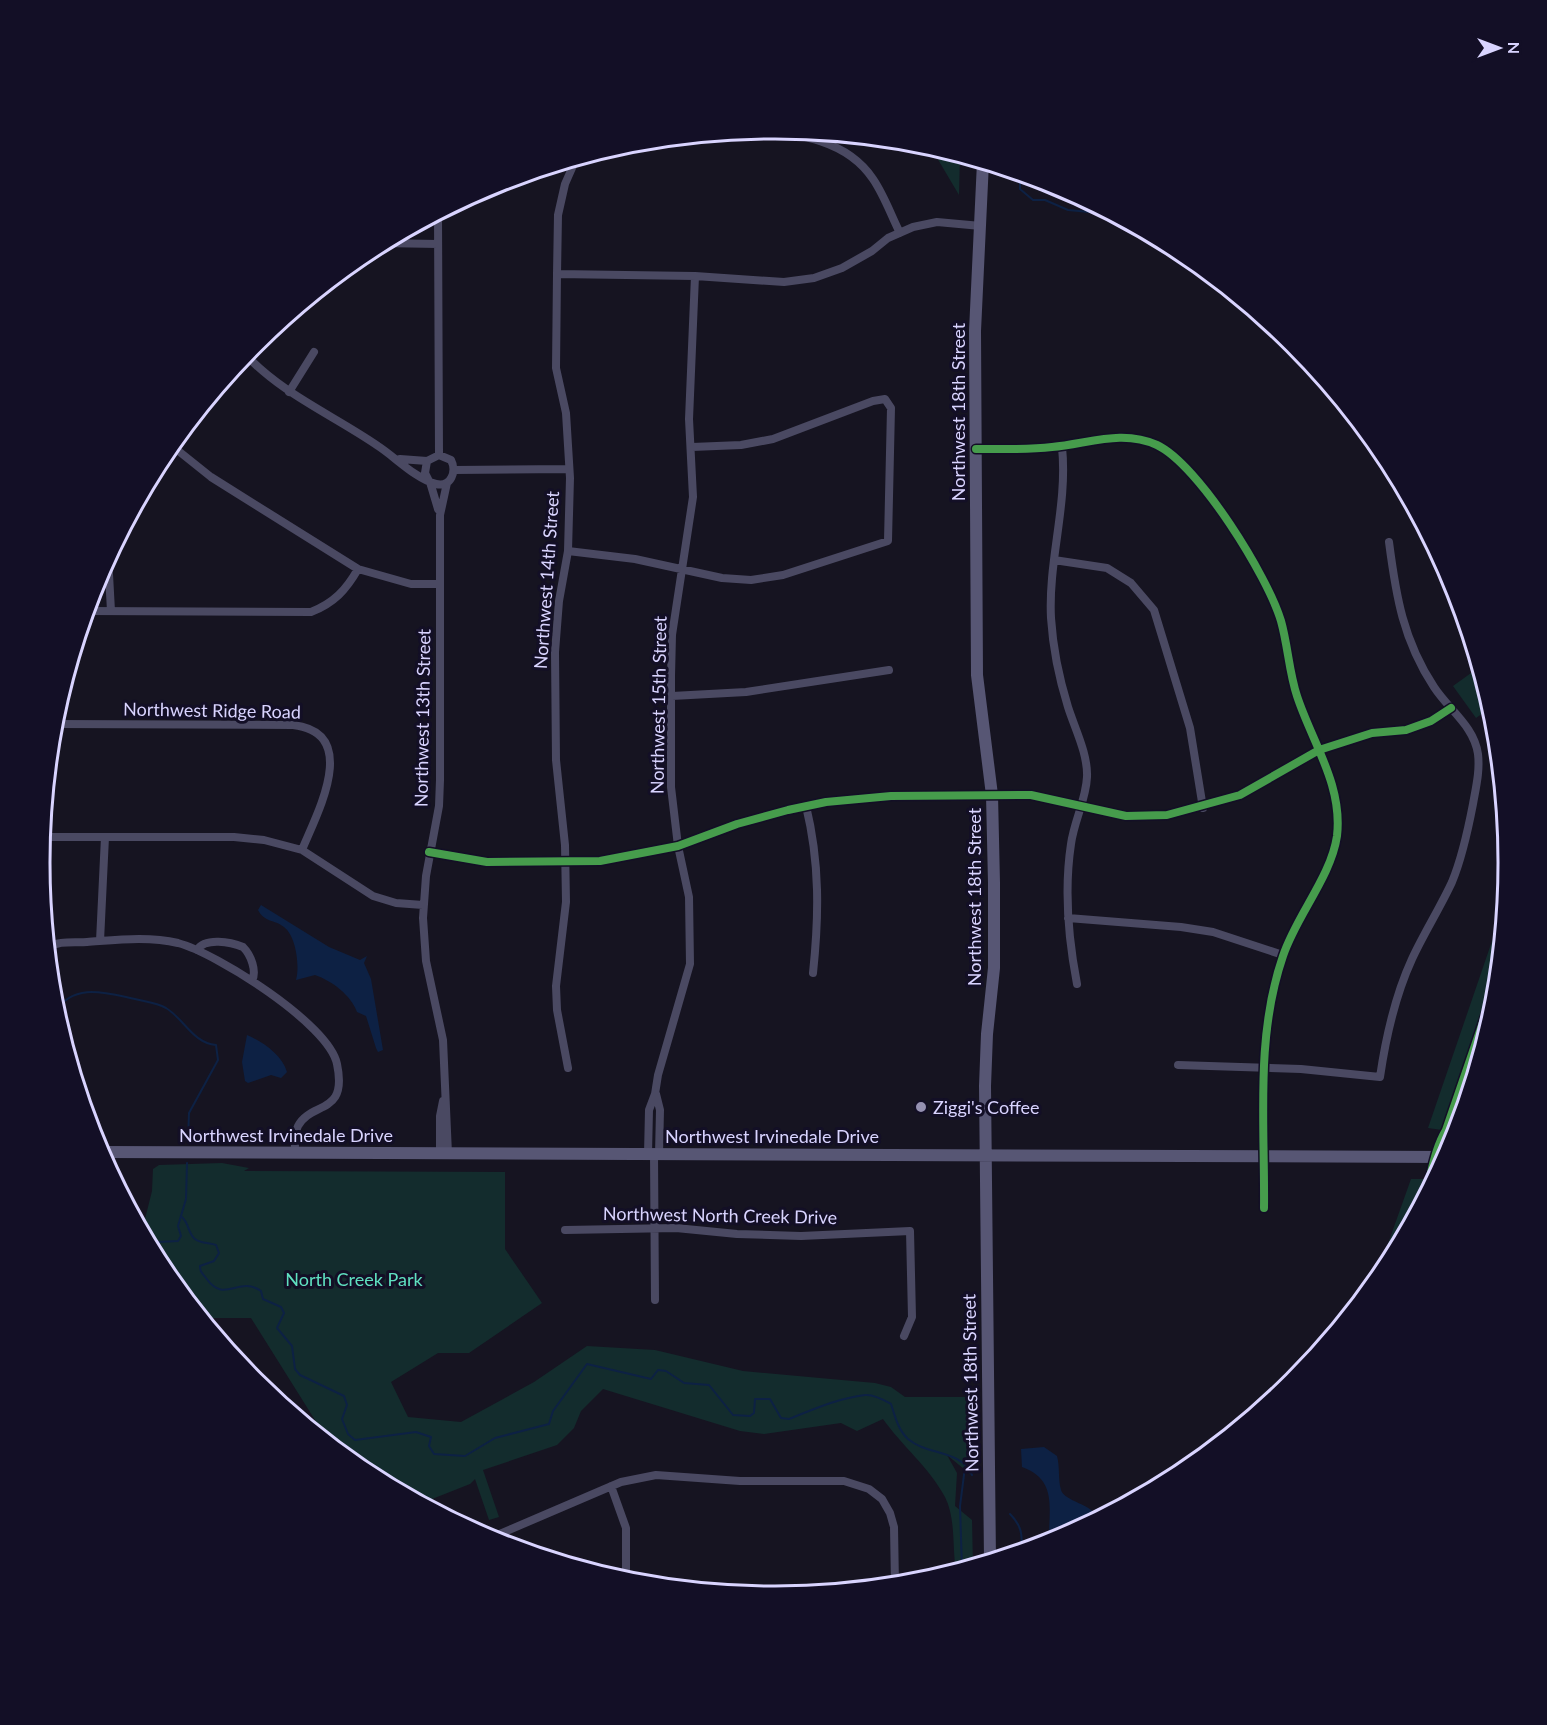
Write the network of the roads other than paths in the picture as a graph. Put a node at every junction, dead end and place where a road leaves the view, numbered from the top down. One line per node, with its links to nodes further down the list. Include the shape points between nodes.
1 (813, 140): 6 (street, via 848,153 872,178)
2 (572, 167): 9 (street, Northwest 14th Street, via 558,215)
3 (983, 170): 5 (main road, Northwest 18th Street)
4 (438, 221): 8 (street)
5 (981, 226): 6 (street, via 937,222); 16 (main road, Northwest 18th Street, via 976,303)
6 (900, 233): 10 (street, via 842,268 814,278 784,282)
7 (399, 243): 8 (street)
8 (438, 244): 18 (street)
9 (556, 274): 10 (street); 21 (street, Northwest 14th Street, via 556,368 566,413)
10 (695, 276): 14 (street, Northwest 15th Street, via 689,419)
11 (315, 352): 13 (street)
12 (252, 361): 13 (street)
13 (290, 392): 19 (street)
14 (692, 447): 30 (street, Northwest 15th Street, via 693,497); 30 (street, via 741,446 773,439 873,401 885,399 891,408 888,541 783,575 751,580)
15 (1062, 447): 16 (street); 28 (street, via 1064,494); 39 (street, via 1101,438 1128,437 1158,445 1181,463 1244,544 1265,581 1281,622 1296,694)
16 (976, 449): 40 (main road, Northwest 18th Street, via 977,675)
17 (178, 451): 29 (street, via 211,477)
18 (439, 455): 20 (street); 22 (street, via 451,460)
19 (397, 458): 20 (street); 23 (street)
20 (427, 461): 23 (street, via 425,474)
21 (569, 469): 22 (street); 27 (street, Northwest 14th Street)
22 (454, 470): 24 (street)
23 (430, 481): 24 (street); 25 (street, Northwest 13th Street)
24 (447, 483): 25 (street, Northwest 13th Street)
25 (440, 515): 32 (street, Northwest 13th Street)
26 (1389, 542): 37 (street, via 1396,603 1406,631 1430,680)
27 (568, 550): 30 (street); 49 (street, Northwest 14th Street, via 555,652 556,760)
28 (1054, 560): 42 (street, via 1051,617 1056,660 1086,766); 43 (street, via 1107,568 1131,582 1154,610 1190,728)
29 (358, 569): 32 (street, via 411,584); 34 (street, via 339,597 311,612)
30 (683, 569): 36 (street, Northwest 15th Street, via 672,635)
31 (109, 576): 34 (street)
32 (439, 584): 48 (street, Northwest 13th Street, via 440,780)
33 (95, 611): 34 (street)
34 (111, 611)
35 (889, 670): 36 (street, via 746,692)
36 (672, 696): 46 (street, Northwest 15th Street, via 671,787)
37 (1450, 708): 39 (street, via 1431,721 1406,730 1372,733); 60 (street, via 1473,736 1478,776 1453,880 1400,990 1380,1077)
38 (63, 724): 47 (street, Northwest Ridge Road, via 294,725 310,729 327,747 330,772)
39 (1319, 750): 43 (street, via 1239,795); 55 (street, via 1333,785 1336,838 1330,863 1298,918)
40 (992, 795): 41 (street, via 891,796); 42 (street, via 1031,795); 66 (main road, Northwest 18th Street, via 994,968 987,1034)
41 (806, 807): 46 (street, via 737,824); 56 (street, via 817,856)
42 (1081, 807): 43 (street, via 1146,817); 51 (street, via 1071,842)
43 (1203, 808)
44 (51, 837): 45 (street)
45 (105, 837): 47 (street, via 245,837); 52 (street)
46 (678, 846): 49 (street, via 621,858); 65 (street, Northwest 15th Street, via 689,897 690,964 649,1110)
47 (302, 850): 50 (street, via 374,896)
48 (429, 852): 49 (street, via 487,862); 50 (street, Northwest 13th Street)
49 (565, 862): 61 (street, Northwest 14th Street, via 564,927 556,986)
50 (423, 905): 64 (street, Northwest 13th Street, via 426,961 443,1040 444,1098 440,1116)
51 (1068, 918): 55 (street, via 1192,928); 58 (street)
52 (100, 941): 53 (street); 54 (street, via 166,941)
53 (55, 944)
54 (197, 950): 57 (street); 57 (street, via 208,942 243,947 254,972)
55 (1283, 955): 60 (street, via 1273,989)
56 (813, 974)
57 (252, 981): 63 (street, via 323,1037 337,1065 335,1097 300,1123)
58 (1077, 984)
59 (1178, 1065): 60 (street)
60 (1264, 1067): 67 (street)
61 (568, 1068)
62 (110, 1152): 63 (main road, Northwest Irvinedale Drive)
63 (295, 1153): 64 (main road, Northwest Irvinedale Drive)
64 (444, 1154): 65 (main road, Northwest Irvinedale Drive)
65 (654, 1154): 66 (main road, Northwest Irvinedale Drive); 70 (street, Northwest 15th Street)
66 (986, 1155): 67 (main road, Northwest Irvinedale Drive); 76 (main road, Northwest 18th Street)
67 (1264, 1156): 68 (main road, Northwest Irvinedale Drive); 69 (street)
68 (1435, 1157)
69 (1264, 1208)
70 (655, 1227): 71 (street, Northwest North Creek Drive); 72 (street, Northwest 15th Street); 73 (street, Northwest North Creek Drive, via 769,1236 910,1231 912,1317)
71 (565, 1230)
72 (655, 1300)
73 (904, 1336)
74 (611, 1486): 75 (street); 77 (street, via 626,1528); 78 (street, via 656,1475 740,1481 854,1482 882,1499 890,1513)
75 (501, 1533)
76 (990, 1553)
77 (626, 1572)
78 (895, 1576)

